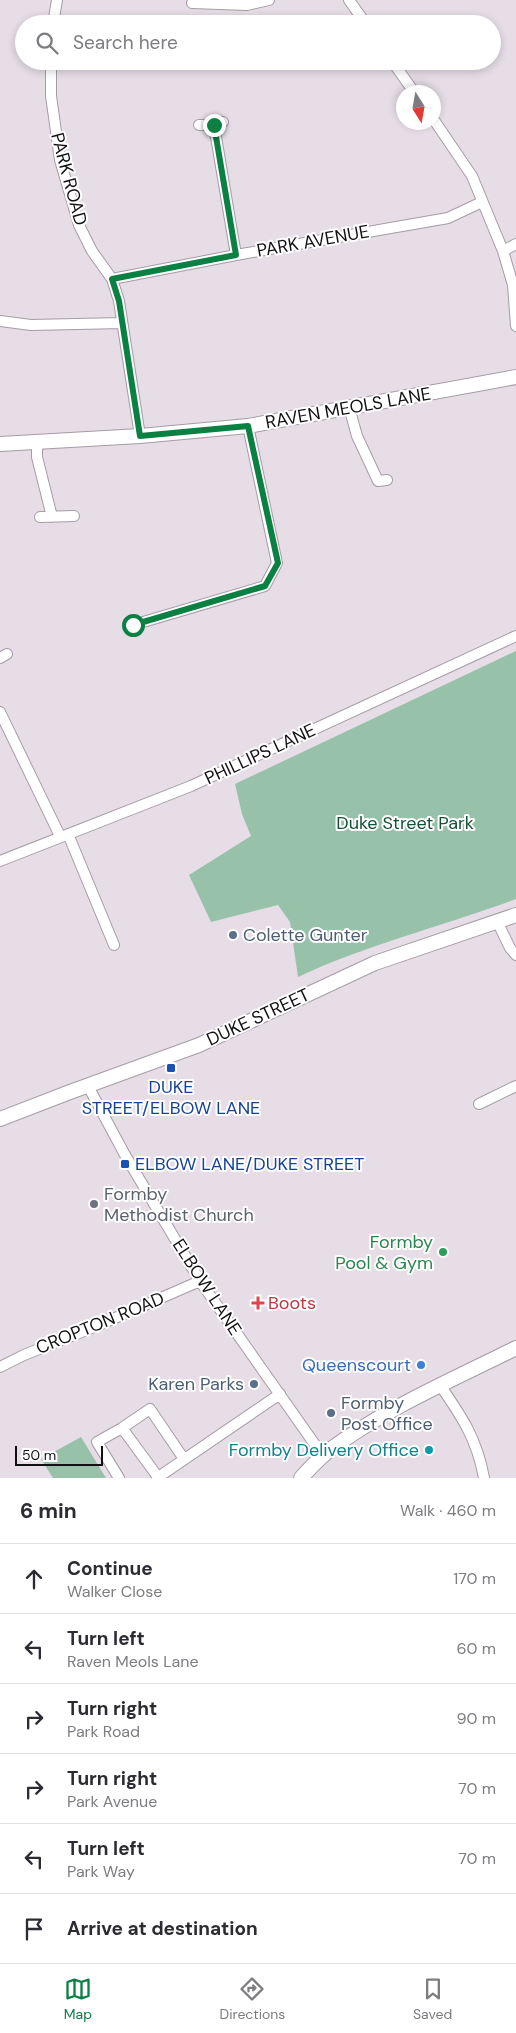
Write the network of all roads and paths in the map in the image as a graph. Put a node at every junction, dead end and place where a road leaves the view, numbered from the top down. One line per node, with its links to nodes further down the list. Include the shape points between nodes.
1 (56, 0): 5 (street)
2 (269, 0): 4 (street, via 247,5)
3 (349, 0): 7 (street)
4 (192, 2): 6 (street)
5 (54, 15)
6 (194, 15)
7 (360, 15)
8 (51, 70): 17 (street, PARK ROAD, via 54,123 70,199 92,251)
9 (398, 70): 10 (street)
10 (409, 85)
11 (199, 124): 16 (street, via 218,124)
12 (441, 130): 13 (street, via 472,176)
13 (482, 202): 15 (street); 16 (street, PARK AVENUE, via 448,218)
14 (516, 244): 15 (street)
15 (503, 252): 20 (street, via 513,285)
16 (236, 255): 17 (street, PARK AVENUE)
17 (112, 279): 19 (street, PARK ROAD)
18 (0, 321): 19 (street, via 31,325)
19 (122, 323): 24 (street, PARK ROAD)
20 (516, 326)
21 (516, 378): 22 (street, RAVEN MEOLS LANE)
22 (349, 407): 23 (street, RAVEN MEOLS LANE); 27 (street, via 357,436 378,481)
23 (248, 426): 24 (street, RAVEN MEOLS LANE); 31 (street, via 278,563 265,586)
24 (140, 436): 25 (street, RAVEN MEOLS LANE)
25 (37, 442): 26 (street, RAVEN MEOLS LANE); 30 (street, via 37,457)
26 (0, 444)
27 (387, 480)
28 (74, 516): 30 (street)
29 (40, 517): 30 (street)
30 (52, 517)
31 (133, 625)
32 (516, 636): 34 (street, PHILLIPS LANE, via 191,786)
33 (0, 712): 34 (street)
34 (64, 835): 35 (street, PHILLIPS LANE); 38 (street)
35 (0, 861)
36 (516, 915): 37 (street, DUKE STREET)
37 (497, 921): 39 (street); 40 (street, DUKE STREET, via 375,963 199,1045)
38 (114, 945)
39 (516, 955)
40 (88, 1086): 43 (street, DUKE STREET); 44 (street, ELBOW LANE)
41 (516, 1086): 42 (street)
42 (478, 1104)
43 (0, 1119)
44 (200, 1281): 46 (street, CROPTON ROAD); 48 (street, ELBOW LANE)
45 (516, 1348): 47 (street)
46 (0, 1367)
47 (440, 1385): 50 (street, via 362,1428); 55 (street, via 467,1424)
48 (280, 1394): 50 (street, ELBOW LANE); 51 (street)
49 (122, 1428): 51 (street, via 150,1410); 52 (street, via 97,1442); 53 (street)
50 (323, 1456): 54 (street)
51 (184, 1460): 53 (street)
52 (119, 1478)
53 (157, 1478)
54 (301, 1478)
55 (484, 1478)

